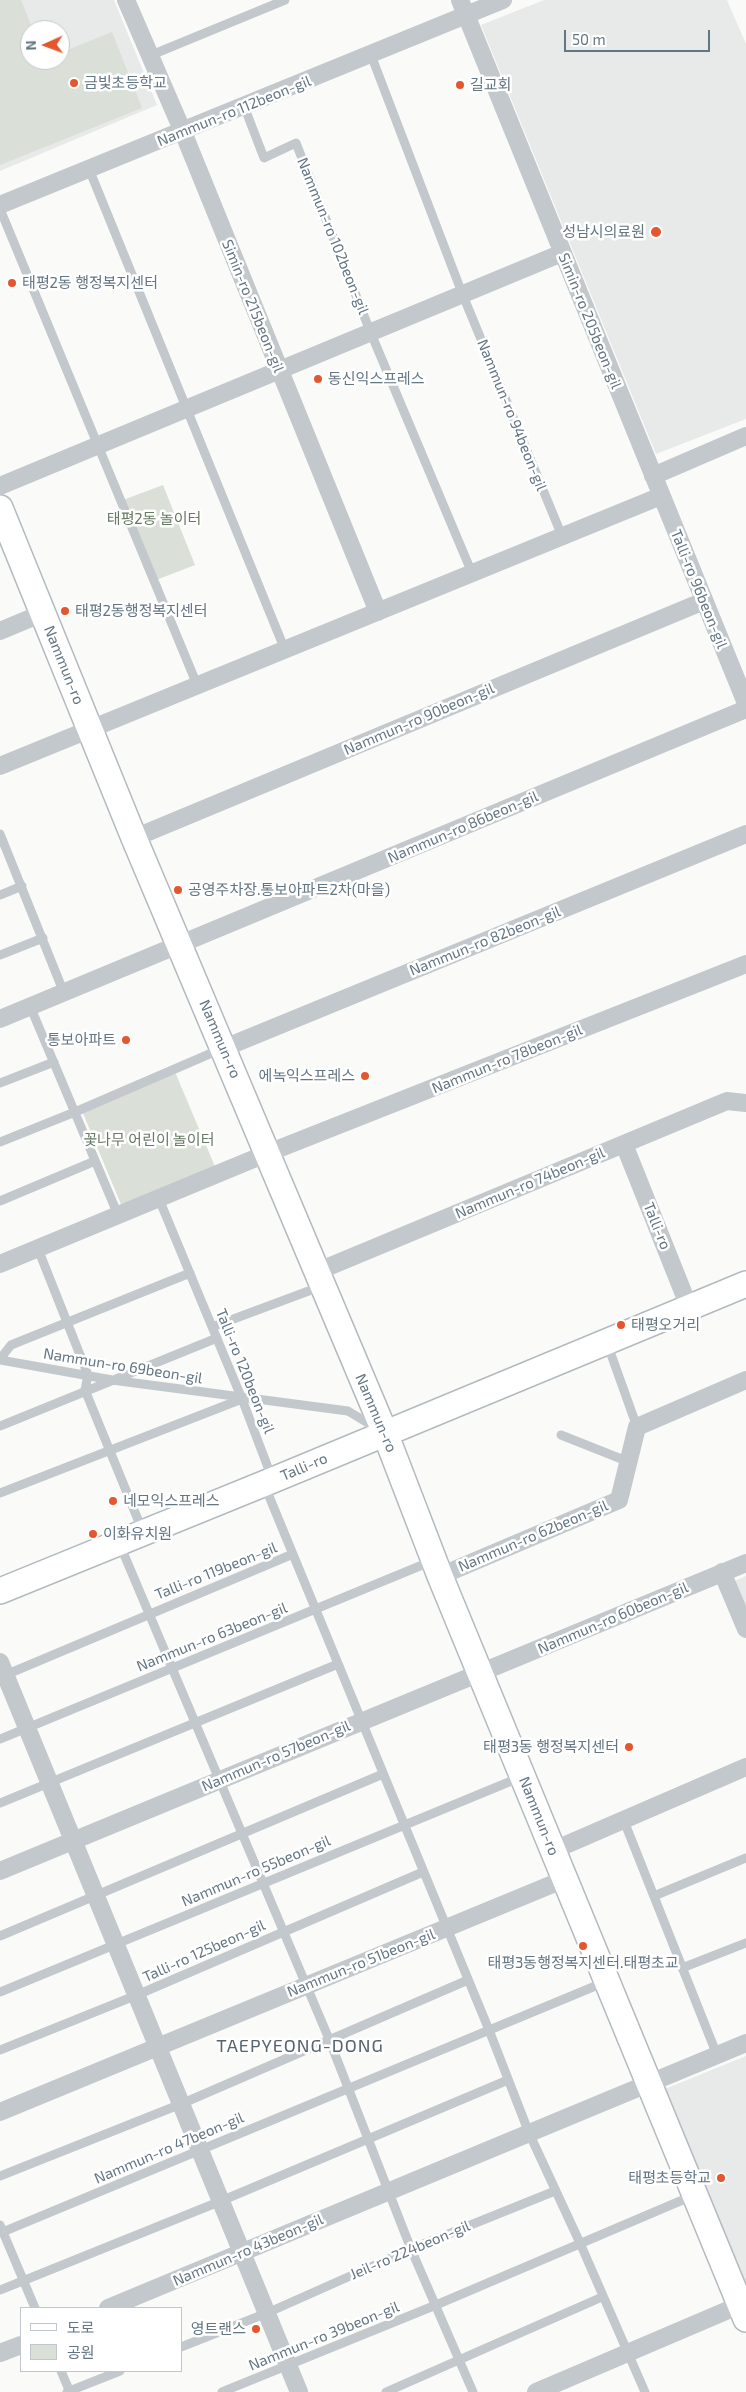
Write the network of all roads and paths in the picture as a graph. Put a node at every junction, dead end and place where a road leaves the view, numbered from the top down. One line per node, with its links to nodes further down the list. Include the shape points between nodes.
1 (126, 0): 6 (street, Simin-ro 215beon-gil)
2 (285, 0): 6 (lane)
3 (503, 0): 4 (street, Nammun-ro 112beon-gil)
4 (463, 8): 5 (street, Nammun-ro 112beon-gil); 12 (street, Simin-ro 205beon-gil)
5 (371, 55): 7 (street, Nammun-ro 112beon-gil); 13 (lane)
6 (149, 56): 8 (street, Simin-ro 215beon-gil)
7 (244, 106): 8 (street, Nammun-ro 112beon-gil); 14 (lane, Nammun-ro 102beon-gil, via 264,158 296,143)
8 (183, 132): 9 (street, Nammun-ro 112beon-gil); 15 (street, Simin-ro 215beon-gil)
9 (90, 169): 10 (street, Nammun-ro 112beon-gil); 16 (lane)
10 (0, 205)
11 (0, 209): 18 (lane)
12 (562, 253): 13 (street, Nammun-ro 102beon-gil); 19 (street, Simin-ro 205beon-gil)
13 (462, 293): 14 (street, Nammun-ro 102beon-gil); 23 (lane, Nammun-ro 94beon-gil)
14 (370, 331): 15 (street, Nammun-ro 102beon-gil); 24 (lane)
15 (279, 370): 16 (street, Nammun-ro 102beon-gil); 26 (street, Simin-ro 215beon-gil)
16 (186, 408): 18 (street, Nammun-ro 102beon-gil); 29 (lane)
17 (746, 436): 19 (street)
18 (98, 445): 20 (street, Nammun-ro 102beon-gil); 30 (lane)
19 (653, 476): 21 (street, Talli-ro 96beon-gil)
20 (0, 486)
21 (661, 496): 23 (street); 25 (street, Talli-ro 96beon-gil)
22 (0, 508): 27 (main road, Nammun-ro)
23 (562, 536): 24 (street)
24 (472, 573): 26 (street)
25 (704, 601): 31 (street, Talli-ro 96beon-gil); 37 (street, Nammun-ro 90beon-gil)
26 (378, 612): 29 (street)
27 (43, 613): 28 (street); 33 (main road, Nammun-ro)
28 (0, 631)
29 (285, 650): 30 (street)
30 (198, 687): 33 (street)
31 (746, 703)
32 (746, 709): 41 (street, Nammun-ro 86beon-gil)
33 (90, 729): 34 (street); 37 (main road, Nammun-ro)
34 (0, 766)
35 (0, 834): 38 (lane)
36 (746, 834): 47 (street, Nammun-ro 82beon-gil)
37 (134, 838): 41 (main road, Nammun-ro)
38 (22, 886): 39 (lane); 40 (lane)
39 (0, 895)
40 (43, 938): 42 (lane); 44 (lane)
41 (180, 946): 44 (street, Nammun-ro 86beon-gil); 47 (main road, Nammun-ro)
42 (0, 955)
43 (746, 964): 54 (street, Nammun-ro 78beon-gil)
44 (64, 993): 45 (street, Nammun-ro 86beon-gil)
45 (30, 1006): 46 (street, Nammun-ro 86beon-gil); 48 (lane)
46 (0, 1019)
47 (224, 1048): 51 (lane); 54 (main road, Nammun-ro)
48 (54, 1062): 49 (lane); 51 (lane)
49 (0, 1083)
50 (746, 1103): 53 (street, Nammun-ro 74beon-gil, via 727,1101)
51 (75, 1112): 52 (lane); 55 (lane)
52 (0, 1142)
53 (624, 1144): 62 (street, Nammun-ro 74beon-gil); 64 (street, Talli-ro)
54 (268, 1153): 56 (street, Nammun-ro 78beon-gil); 62 (main road, Nammun-ro)
55 (95, 1161): 57 (lane); 58 (lane)
56 (158, 1198): 58 (street, Nammun-ro 78beon-gil); 61 (lane, Talli-ro 120beon-gil)
57 (0, 1201)
58 (118, 1216): 59 (street, Nammun-ro 78beon-gil)
59 (38, 1248): 60 (street, Nammun-ro 78beon-gil); 65 (lane)
60 (0, 1264)
61 (190, 1273): 65 (lane); 66 (lane, Talli-ro 120beon-gil)
62 (319, 1279): 66 (lane); 77 (main road, Nammun-ro)
63 (746, 1284): 64 (main road, Talli-ro)
64 (690, 1307): 68 (main road, Talli-ro)
65 (68, 1324): 69 (lane, Nammun-ro 69beon-gil, via 11,1345); 70 (lane)
66 (212, 1327): 67 (lane, Talli-ro 120beon-gil)
67 (217, 1338): 71 (lane); 74 (lane, Talli-ro 120beon-gil)
68 (606, 1342): 76 (lane); 77 (main road, Talli-ro)
69 (0, 1360): 70 (lane, Nammun-ro 69beon-gil)
70 (88, 1375): 71 (lane, Nammun-ro 69beon-gil); 73 (lane)
71 (112, 1380): 73 (lane); 74 (lane, Nammun-ro 69beon-gil)
72 (746, 1380): 76 (street)
73 (85, 1390): 75 (lane); 79 (lane)
74 (242, 1399): 77 (lane, Nammun-ro 69beon-gil, via 348,1411); 79 (lane, Nammun-ro 69beon-gil); 81 (lane, Talli-ro 120beon-gil)
75 (0, 1426)
76 (637, 1427): 80 (street, Nammun-ro 62beon-gil)
77 (385, 1433): 81 (main road, Talli-ro); 87 (main road, Nammun-ro)
78 (561, 1435): 80 (lane)
79 (109, 1451): 82 (lane, Nammun-ro 69beon-gil); 83 (lane)
80 (629, 1462): 87 (street, Nammun-ro 62beon-gil, via 619,1500)
81 (269, 1482): 83 (main road, Talli-ro); 85 (lane, Talli-ro 119beon-gil)
82 (0, 1493)
83 (143, 1533): 84 (main road, Talli-ro)
84 (119, 1542): 89 (main road, Talli-ro); 91 (lane, Talli-ro 125beon-gil)
85 (293, 1554): 90 (lane, Talli-ro 119beon-gil); 91 (lane, Talli-ro 119beon-gil)
86 (746, 1563): 88 (street, Nammun-ro 60beon-gil)
87 (437, 1568): 90 (lane, Nammun-ro 63beon-gil); 96 (main road, Nammun-ro)
88 (722, 1572): 92 (street); 96 (street, Nammun-ro 60beon-gil)
89 (0, 1591)
90 (316, 1610): 93 (lane, Talli-ro 119beon-gil); 94 (lane, Nammun-ro 63beon-gil)
91 (149, 1614): 94 (lane, Talli-ro 125beon-gil); 95 (lane)
92 (746, 1629)
93 (338, 1664): 97 (lane, Talli-ro 119beon-gil); 98 (lane)
94 (172, 1668): 98 (lane, Talli-ro 125beon-gil); 99 (lane, Nammun-ro 63beon-gil)
95 (2, 1671): 99 (street)
96 (481, 1673): 97 (street, Nammun-ro 57beon-gil); 103 (main road, Nammun-ro)
97 (361, 1720): 102 (lane, Talli-ro 119beon-gil); 104 (street, Nammun-ro 57beon-gil)
98 (194, 1722): 104 (lane, Talli-ro 125beon-gil); 105 (lane)
99 (27, 1728): 100 (lane, Nammun-ro 63beon-gil); 105 (street)
100 (0, 1739)
101 (746, 1767): 107 (street)
102 (383, 1774): 108 (lane, Talli-ro 119beon-gil); 109 (lane)
103 (523, 1776): 108 (lane, Nammun-ro 55beon-gil); 111 (main road, Nammun-ro)
104 (219, 1780): 109 (lane, Talli-ro 125beon-gil); 110 (street, Nammun-ro 57beon-gil)
105 (50, 1783): 106 (lane); 110 (street)
106 (0, 1803)
107 (624, 1821): 111 (street); 118 (lane)
108 (403, 1824): 114 (lane, Talli-ro 119beon-gil); 116 (lane, Nammun-ro 55beon-gil)
109 (241, 1834): 116 (lane, Talli-ro 125beon-gil); 117 (lane)
110 (73, 1841): 113 (street, Nammun-ro 57beon-gil); 117 (street)
111 (554, 1850): 115 (main road, Nammun-ro)
112 (746, 1858): 118 (lane)
113 (0, 1871)
114 (423, 1872): 119 (lane, Talli-ro 119beon-gil); 120 (lane)
115 (565, 1879): 119 (street, Nammun-ro 51beon-gil); 126 (main road, Nammun-ro)
116 (262, 1884): 120 (lane, Talli-ro 125beon-gil); 123 (lane, Nammun-ro 55beon-gil)
117 (96, 1896): 121 (lane); 123 (street)
118 (654, 1896): 124 (lane)
119 (446, 1928): 125 (lane); 127 (street, Nammun-ro 51beon-gil)
120 (282, 1932): 127 (lane, Talli-ro 125beon-gil); 129 (lane, Talli-ro 125beon-gil)
121 (0, 1936)
122 (746, 1943): 124 (lane)
123 (116, 1945): 128 (lane, Nammun-ro 55beon-gil); 129 (street)
124 (682, 1968): 135 (lane)
125 (468, 1980): 130 (lane); 131 (lane)
126 (607, 1982): 130 (lane, Nammun-ro 47beon-gil); 137 (main road, Nammun-ro)
127 (305, 1986): 131 (lane); 133 (street, Nammun-ro 51beon-gil)
128 (0, 1992)
129 (137, 1995): 133 (street); 134 (lane, Talli-ro 125beon-gil)
130 (489, 2030): 136 (lane); 138 (lane, Nammun-ro 47beon-gil)
131 (329, 2039): 138 (lane); 139 (lane)
132 (746, 2043): 135 (street, Nammun-ro 43beon-gil)
133 (158, 2048): 139 (street); 140 (street, Nammun-ro 51beon-gil)
134 (0, 2050)
135 (717, 2055): 137 (street, Nammun-ro 43beon-gil)
136 (508, 2080): 141 (lane); 142 (lane)
137 (649, 2083): 141 (street, Nammun-ro 43beon-gil); 147 (main road, Nammun-ro)
138 (349, 2088): 142 (lane); 143 (lane, Nammun-ro 47beon-gil)
139 (181, 2104): 143 (street); 144 (lane)
140 (0, 2112)
141 (528, 2133): 145 (lane); 146 (street, Nammun-ro 43beon-gil)
142 (368, 2138): 146 (lane); 148 (lane)
143 (200, 2151): 148 (street); 149 (lane, Nammun-ro 47beon-gil)
144 (0, 2176)
145 (555, 2191): 150 (lane); 151 (lane, Jeil-ro 224beon-gil)
146 (388, 2192): 151 (lane); 152 (street, Nammun-ro 43beon-gil)
147 (696, 2194): 150 (lane, Nammun-ro 39beon-gil); 159 (main road, Nammun-ro)
148 (221, 2201): 152 (street); 153 (lane)
149 (1, 2230): 153 (lane)
150 (580, 2243): 155 (lane); 156 (lane, Nammun-ro 39beon-gil)
151 (411, 2249): 156 (lane); 160 (lane, Jeil-ro 224beon-gil)
152 (242, 2253): 158 (street, Nammun-ro 43beon-gil); 160 (street)
153 (23, 2280): 154 (lane); 157 (lane)
154 (0, 2290)
155 (602, 2296): 163 (lane); 165 (lane)
156 (436, 2305): 165 (lane); 166 (lane, Nammun-ro 39beon-gil)
157 (35, 2307)
158 (110, 2307)
159 (743, 2312): 163 (street)
160 (266, 2313): 162 (lane, Jeil-ro 224beon-gil); 166 (street)
161 (20, 2345): 164 (street)
162 (182, 2346)
163 (627, 2353): 174 (street); 175 (lane)
164 (0, 2354)
165 (459, 2360): 172 (lane); 173 (lane)
166 (288, 2366): 170 (lane, Nammun-ro 39beon-gil); 171 (street)
167 (61, 2372): 169 (lane)
168 (118, 2372): 169 (lane)
169 (69, 2392)
170 (222, 2392)
171 (299, 2392)
172 (386, 2392)
173 (473, 2392)
174 (536, 2392)
175 (645, 2392)

